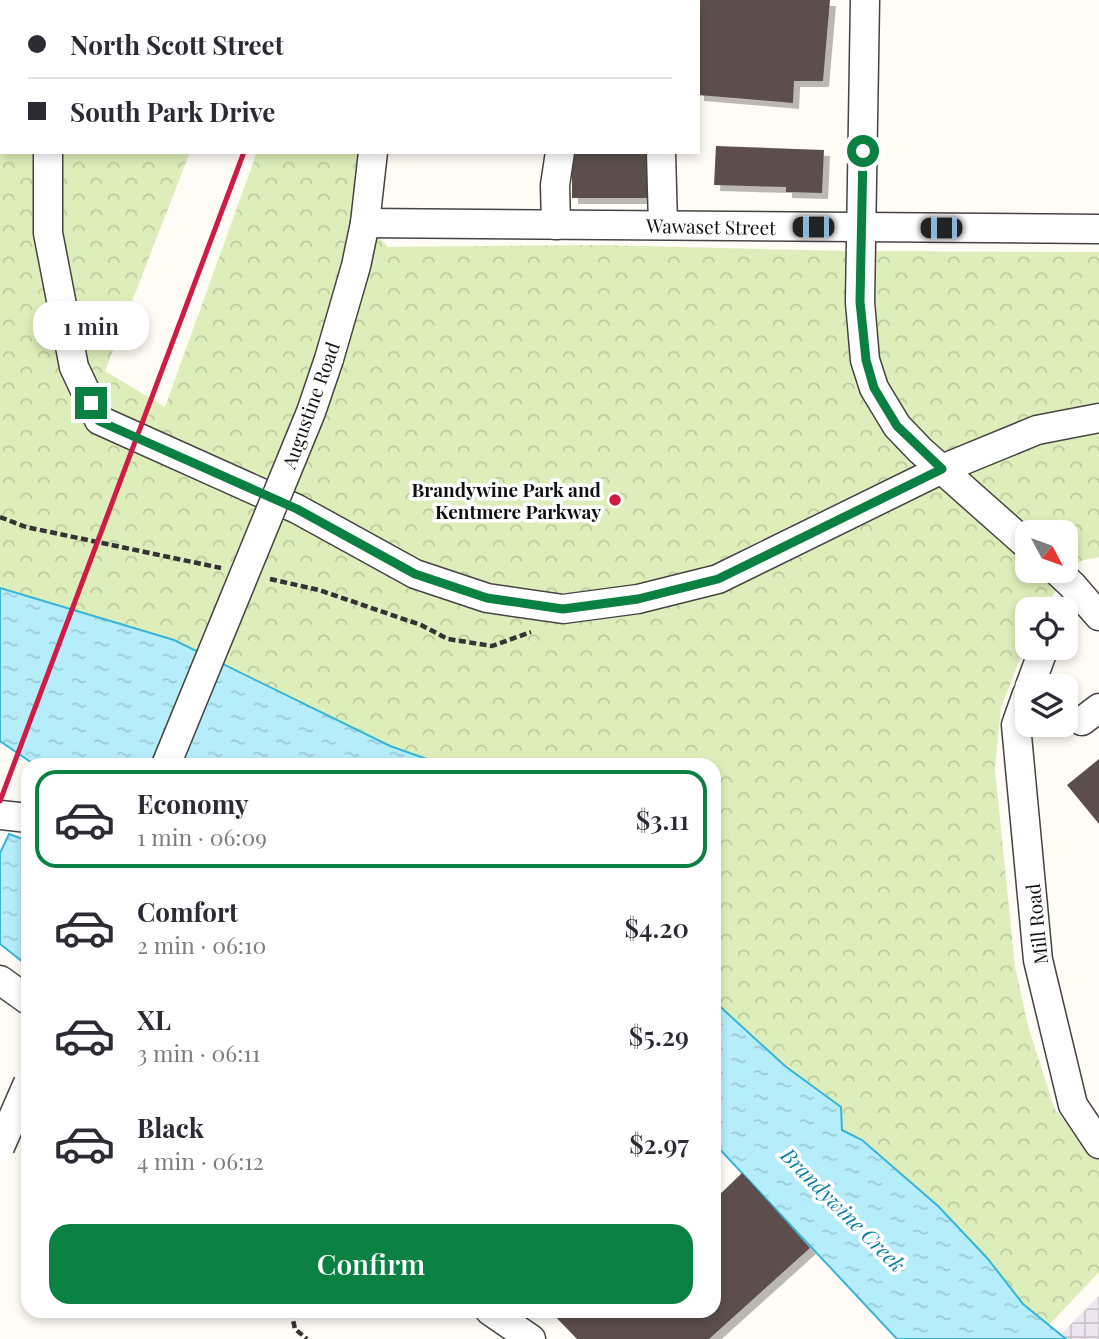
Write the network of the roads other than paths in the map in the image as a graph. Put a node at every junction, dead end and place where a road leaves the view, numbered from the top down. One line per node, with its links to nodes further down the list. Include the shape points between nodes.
1 (865, 0): 9 (street)
2 (48, 154): 12 (street, via 48,233 71,354 99,421 297,509 415,574 487,598 563,609 638,599 718,579)
3 (373, 154): 6 (street, Augustine Road)
4 (560, 154): 7 (street)
5 (661, 154): 8 (street)
6 (365, 223): 7 (street, Wawaset Street); 17 (street, Augustine Road, bridge, via 312,412)
7 (556, 225): 8 (street, Wawaset Street)
8 (663, 225): 9 (street, Wawaset Street)
9 (862, 227): 10 (street, Wawaset Street); 12 (street, via 861,330 874,388 897,426)
10 (1099, 229)
11 (1099, 418): 12 (street, via 1037,430)
12 (942, 469): 13 (street)
13 (1015, 534)
14 (1063, 588): 15 (street)
15 (1099, 616)
16 (1017, 737): 23 (street, Mill Road, via 1038,960 1073,1105)
17 (169, 758)
18 (0, 815): 19 (street)
19 (21, 817)
20 (0, 980): 21 (street)
21 (21, 995)
22 (21, 1099): 24 (street, bridge)
23 (1099, 1144)
24 (0, 1147)
25 (500, 1318): 26 (street)
26 (531, 1339)

